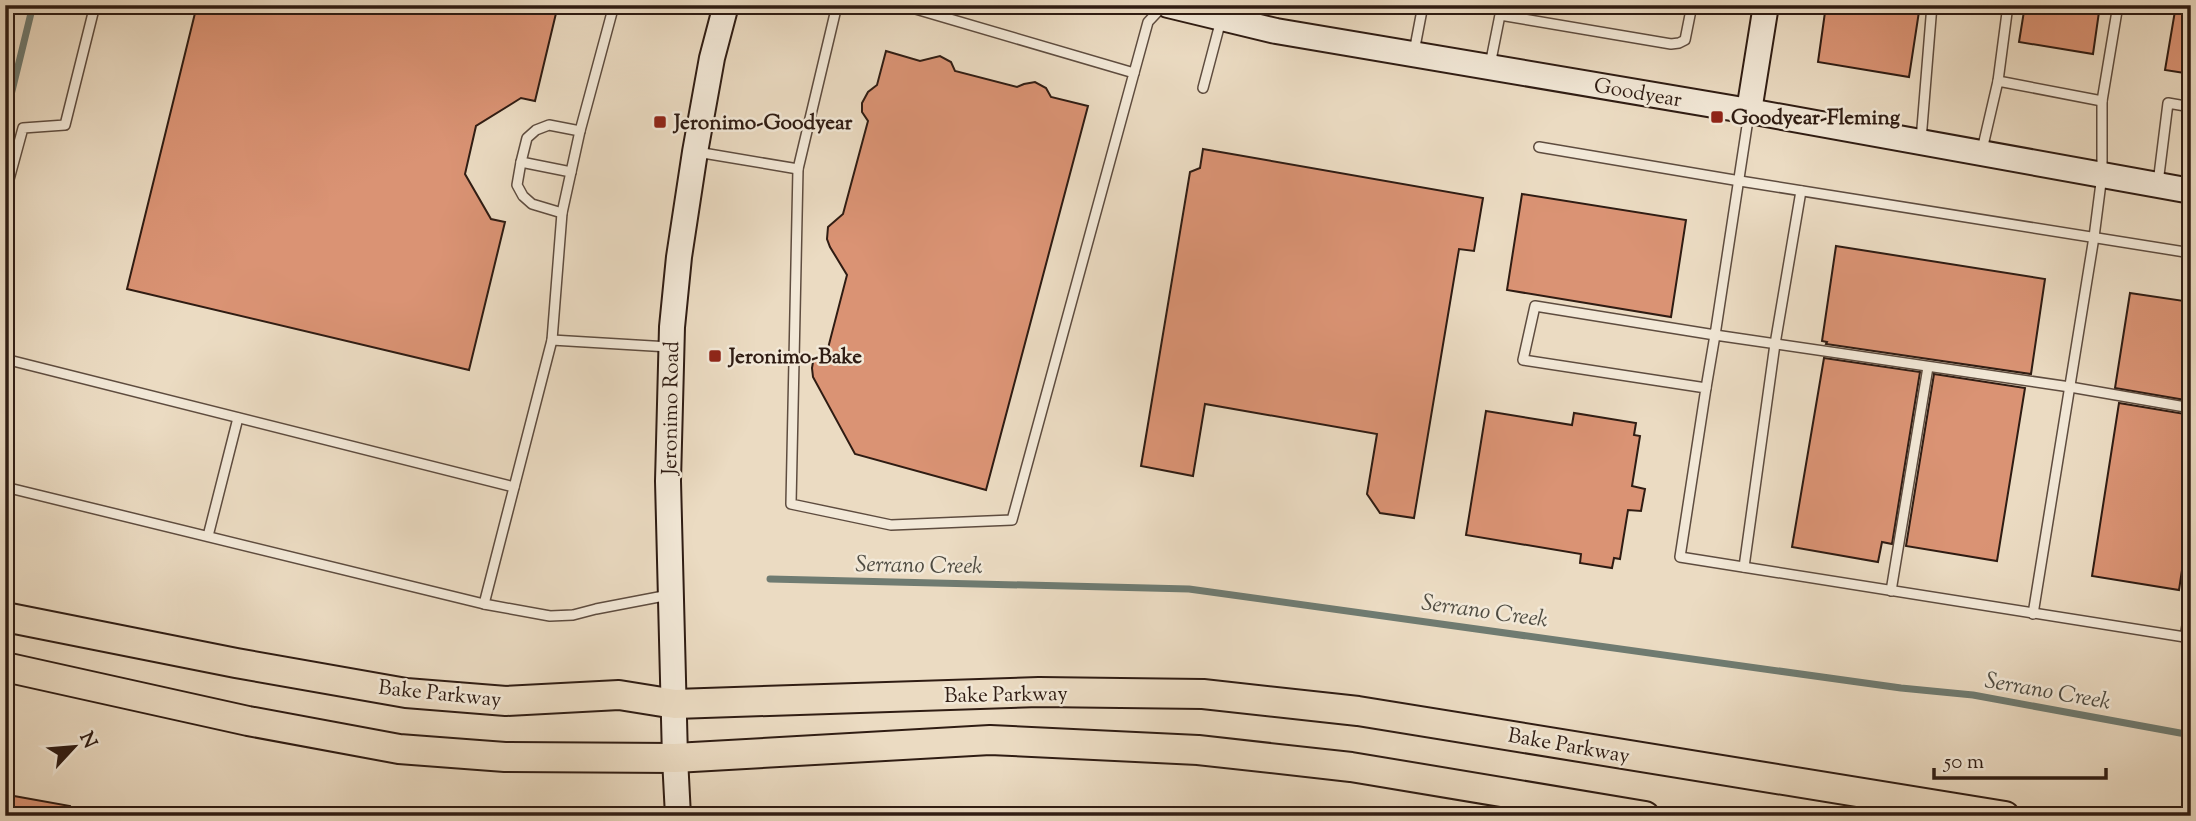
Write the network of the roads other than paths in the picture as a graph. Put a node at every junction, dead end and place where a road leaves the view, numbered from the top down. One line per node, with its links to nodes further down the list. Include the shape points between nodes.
1 (95, 5): 35 (lane, via 65,125 23,128)
2 (614, 5): 22 (lane)
3 (726, 5): 25 (street, Jeronimo Road)
4 (837, 5): 28 (lane)
5 (902, 5): 16 (lane)
6 (1166, 5): 13 (street, Goodyear); 16 (lane, via 1148,22)
7 (1423, 5): 14 (lane)
8 (1692, 5): 15 (lane, via 1685,40 1671,44 1500,15)
9 (1766, 5): 21 (street)
10 (1932, 5): 23 (lane)
11 (2008, 5): 17 (lane)
12 (2118, 5): 19 (lane)
13 (1221, 19): 14 (street, Goodyear); 18 (lane)
14 (1413, 54): 15 (street, Goodyear)
15 (1489, 67): 21 (street, Goodyear)
16 (1134, 73): 28 (lane, via 1012,520 891,525 791,504)
17 (1998, 81): 19 (lane); 26 (lane)
18 (1203, 88)
19 (2102, 101): 30 (lane)
20 (2191, 107): 32 (lane, via 2168,103)
21 (1749, 111): 23 (street, Goodyear); 31 (lane)
22 (580, 131): 27 (lane, via 549,125 536,130 527,138); 29 (lane)
23 (1920, 142): 26 (street, Goodyear)
24 (1539, 147): 31 (lane)
25 (695, 152): 28 (lane); 42 (street, Jeronimo Road)
26 (1982, 153): 30 (street, Goodyear)
27 (521, 162): 29 (lane); 36 (lane, via 517,185 523,196 532,204)
28 (798, 169)
29 (571, 172): 36 (lane)
30 (2102, 175): 32 (street, Goodyear); 37 (lane)
31 (1740, 181): 33 (lane); 39 (lane)
32 (2158, 185): 34 (street, Goodyear)
33 (1801, 191): 37 (lane); 41 (lane)
34 (2191, 191)
35 (5, 194)
36 (562, 213): 40 (lane)
37 (2094, 237): 38 (lane); 45 (lane)
38 (2191, 253)
39 (1715, 335): 41 (lane); 46 (lane); 46 (lane, via 1535,306 1523,360)
40 (552, 340): 42 (lane); 50 (lane)
41 (1775, 344): 44 (lane); 52 (lane)
42 (671, 348): 54 (street, Jeronimo Road)
43 (5, 359): 48 (lane)
44 (1928, 367): 45 (lane); 53 (lane)
45 (2070, 387): 47 (lane); 57 (lane)
46 (1706, 388): 52 (lane, via 1680,557)
47 (2191, 408)
48 (238, 418): 50 (lane); 51 (lane)
49 (5, 487): 51 (lane)
50 (514, 487): 56 (lane)
51 (208, 536): 56 (lane)
52 (1744, 567): 53 (lane)
53 (1891, 591): 57 (lane)
54 (671, 595): 56 (lane, via 550,617); 61 (street, Jeronimo Road)
55 (2191, 601): 59 (lane)
56 (484, 604)
57 (2033, 614): 59 (lane)
58 (5, 617): 61 (main road, Bake Parkway, via 406,693 506,701 619,695)
59 (2188, 638)
60 (5, 667): 62 (main road, via 248,722 399,749 505,757)
61 (675, 704): 62 (street, Jeronimo Road); 65 (main road, Bake Parkway, via 1039,692 1203,694 1358,711)
62 (675, 758): 63 (street, Jeronimo Road); 64 (main road, via 990,740 1198,750 1351,767)
63 (678, 816)
64 (1645, 816)
65 (2005, 816)

